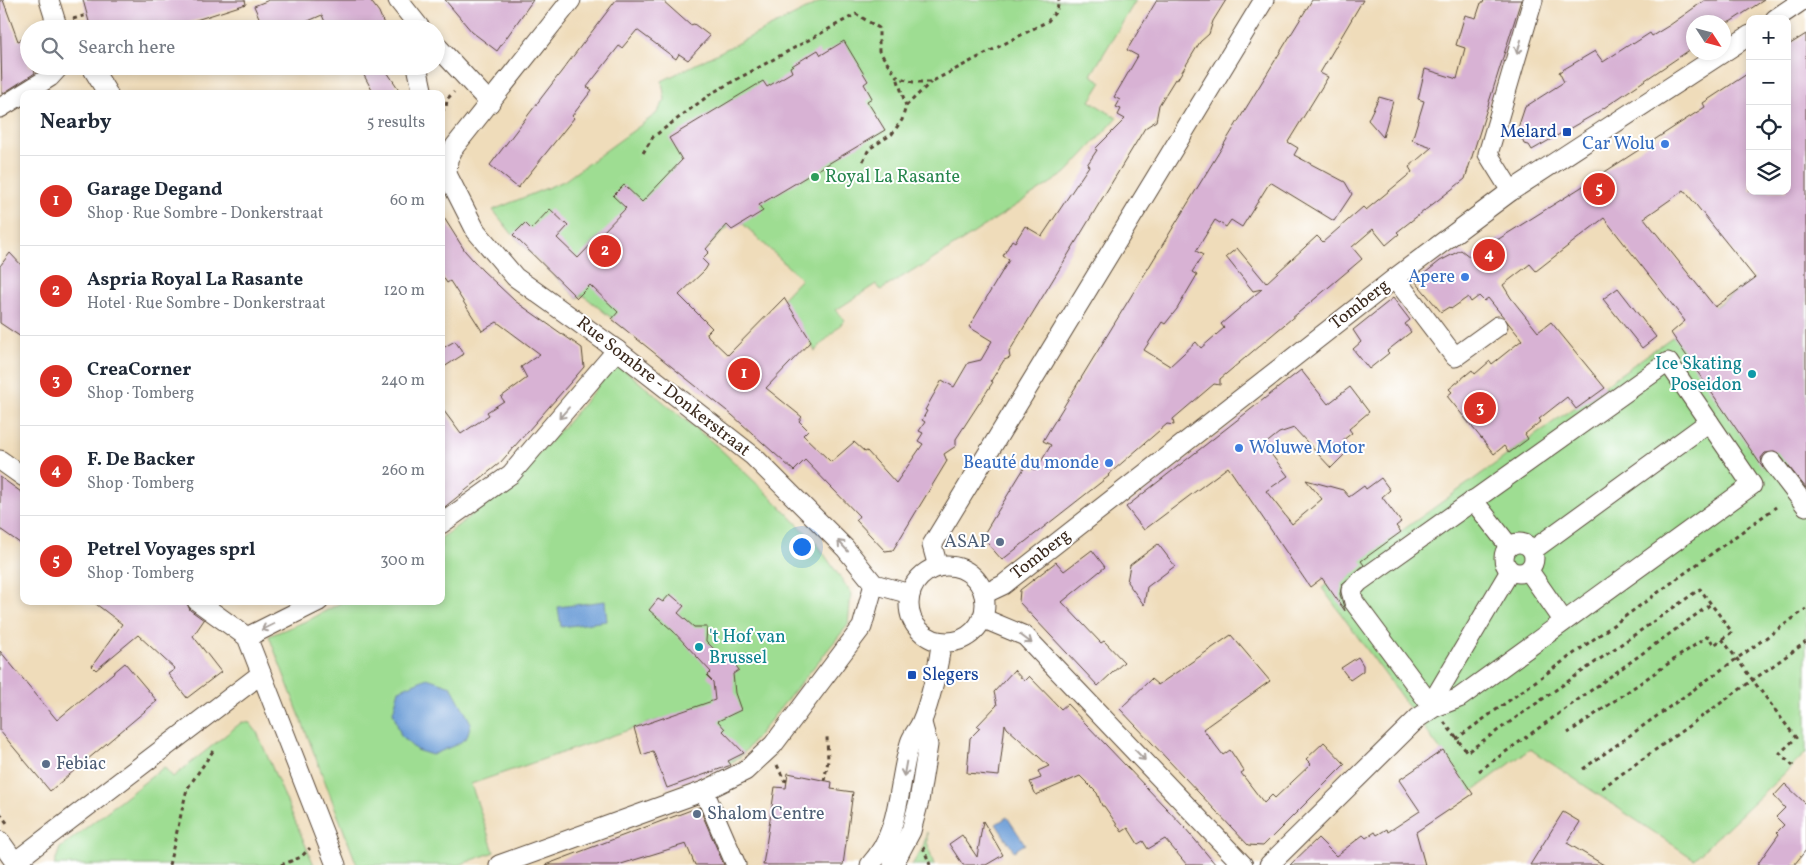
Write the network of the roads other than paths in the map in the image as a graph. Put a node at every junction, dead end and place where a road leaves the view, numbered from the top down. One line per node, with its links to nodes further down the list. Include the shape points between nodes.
1 (49, 0): 8 (street)
2 (398, 0): 9 (street)
3 (571, 0): 19 (street)
4 (1264, 0): 36 (street, via 932,545)
5 (1533, 0): 23 (street, one-way to 23, via 1488,154)
6 (1803, 0): 7 (street)
7 (1781, 15)
8 (62, 20)
9 (414, 20)
10 (1746, 38): 23 (street, Tomberg)
11 (445, 55): 19 (street)
12 (52, 75): 15 (street)
13 (96, 75): 16 (street)
14 (419, 75): 17 (street)
15 (29, 90)
16 (106, 90)
17 (422, 90)
18 (20, 96): 20 (street)
19 (490, 104): 21 (street, via 455,146)
20 (0, 108)
21 (445, 164)
22 (445, 168): 26 (street, Rue Sombre - Donkerstraat, via 476,231 515,277)
23 (1512, 190): 24 (street, Tomberg)
24 (1395, 278): 25 (street, via 1455,357); 41 (street, Tomberg, via 1003,585)
25 (1498, 326)
26 (617, 350): 33 (street, one-way to 33, via 511,474); 39 (street, Rue Sombre - Donkerstraat, one-way to 26, via 845,548 753,456)
27 (1709, 422): 31 (street, via 1668,362); 35 (street); 45 (street, via 1752,485)
28 (0, 460): 30 (street)
29 (1772, 462): 32 (street)
30 (20, 474)
31 (1473, 500): 34 (street); 49 (street, via 1351,591 1354,602)
32 (1806, 506)
33 (445, 521)
34 (1510, 546): 35 (street, via 1517,543 1529,545); 37 (street, via 1504,553 1504,563)
35 (1533, 550): 38 (street, via 1535,562)
36 (938, 567): 40 (street, via 920,577); 41 (street, via 949,566 968,572)
37 (1510, 571): 38 (street, via 1518,574); 49 (street)
38 (1529, 571): 45 (street)
39 (874, 584): 40 (street); 51 (street, via 862,627 773,745 745,771)
40 (910, 594): 47 (street, via 910,615 915,625 922,633)
41 (984, 594): 44 (street, via 986,601)
42 (203, 605): 46 (street)
43 (311, 605): 46 (street, one-way to 46)
44 (982, 618): 47 (street, via 961,640); 59 (street, one-way to 59, via 1025,636)
45 (1563, 620): 49 (street, via 1459,698)
46 (247, 637): 48 (street)
47 (941, 642): 50 (street)
48 (261, 674): 53 (street); 54 (street)
49 (1427, 710): 60 (street)
50 (922, 723): 57 (street, one-way to 57, via 910,742 890,833); 58 (street, via 928,745 919,801 911,831)
51 (704, 791): 55 (street); 56 (street)
52 (0, 841): 53 (street)
53 (16, 863)
54 (336, 865)
55 (499, 865)
56 (736, 865)
57 (870, 865)
58 (893, 865)
59 (1243, 865)
60 (1268, 865)

